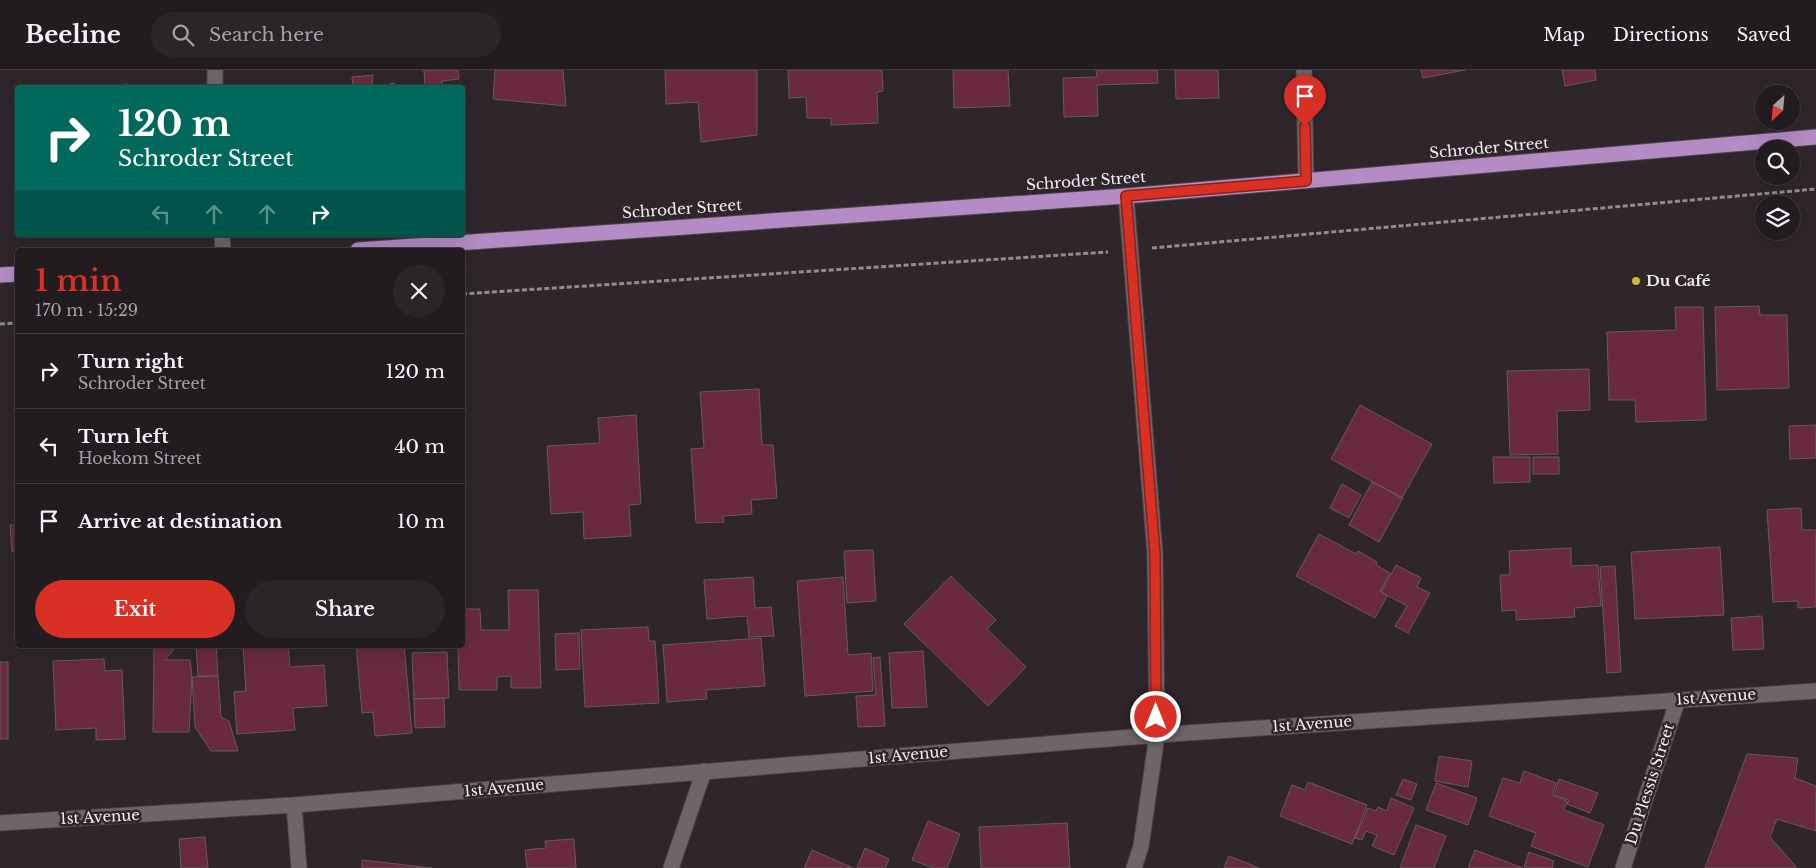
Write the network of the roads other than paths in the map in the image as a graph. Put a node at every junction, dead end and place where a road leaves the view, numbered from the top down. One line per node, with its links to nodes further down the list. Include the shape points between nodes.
1 (215, 70): 3 (street)
2 (1304, 70): 5 (street)
3 (215, 85)
4 (1816, 137): 5 (highway, Schroder Street)
5 (1306, 181): 6 (highway, Schroder Street)
6 (1126, 196): 7 (highway, Schroder Street); 12 (street, via 1155,554)
7 (386, 248)
8 (15, 274): 9 (highway)
9 (0, 275)
10 (1816, 691): 11 (street, 1st Avenue)
11 (1678, 700): 12 (street, 1st Avenue); 19 (street, Du Plessis Street)
12 (1156, 735): 13 (street, 1st Avenue); 18 (street, via 1141,846)
13 (704, 771): 14 (street, 1st Avenue); 17 (street)
14 (294, 805): 15 (street, 1st Avenue); 16 (street)
15 (0, 823)
16 (299, 868)
17 (670, 868)
18 (1134, 868)
19 (1623, 868)

